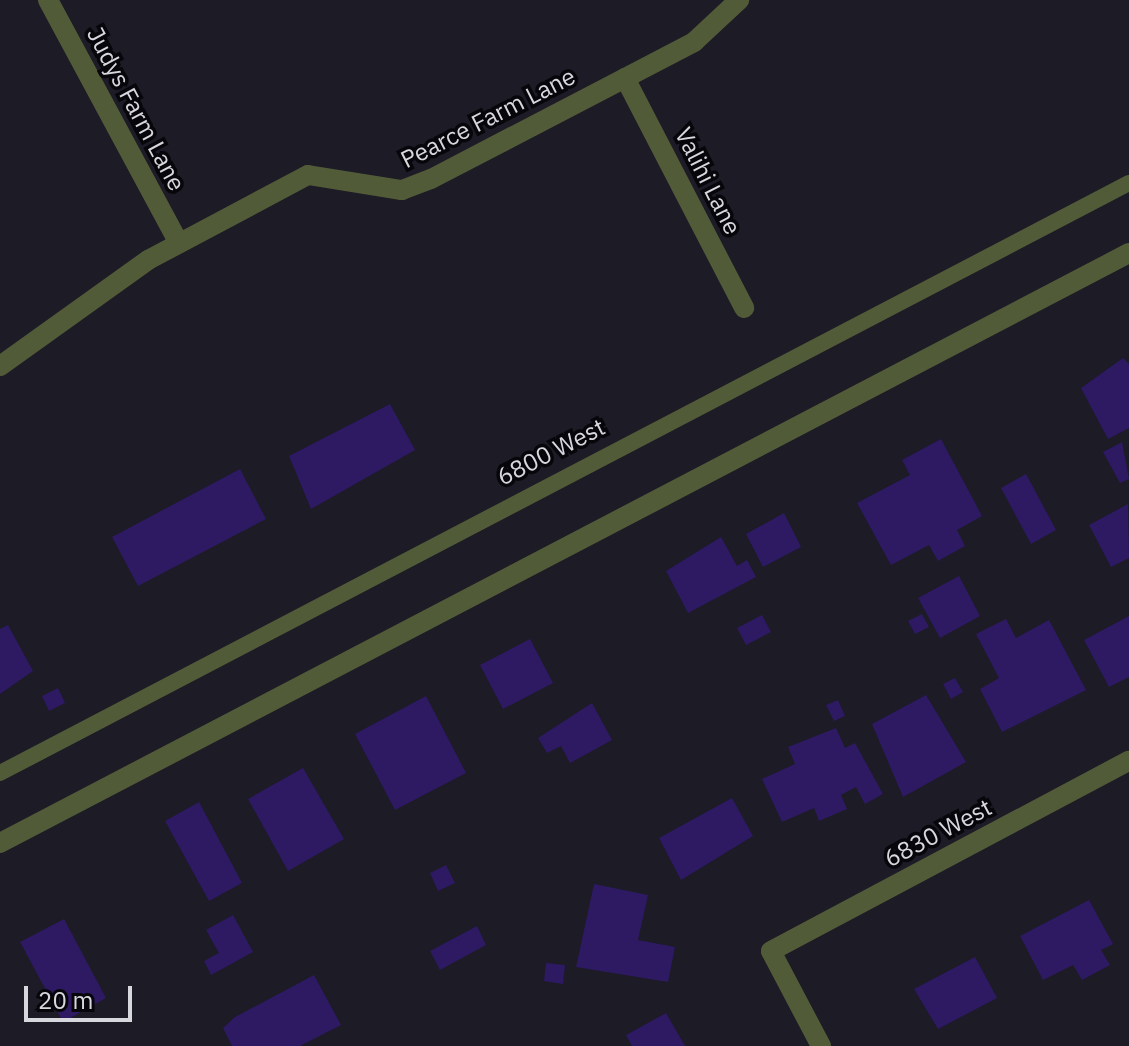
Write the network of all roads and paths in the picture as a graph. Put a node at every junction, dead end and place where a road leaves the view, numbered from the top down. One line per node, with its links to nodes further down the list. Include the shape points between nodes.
1 (48, 0): 5 (street, Judys Farm Lane)
2 (739, 0): 3 (street, Pearce Farm Lane, via 694,42)
3 (625, 78): 5 (street, Pearce Farm Lane, via 416,185 402,190 308,175); 7 (street, Valihi Lane)
4 (1129, 183): 10 (lane, 6800 West)
5 (179, 243): 8 (street, Pearce Farm Lane)
6 (1129, 253): 11 (street)
7 (744, 308)
8 (0, 366)
9 (1129, 761): 12 (street, 6830 West, via 771,951)
10 (0, 773)
11 (0, 843)
12 (821, 1046)

